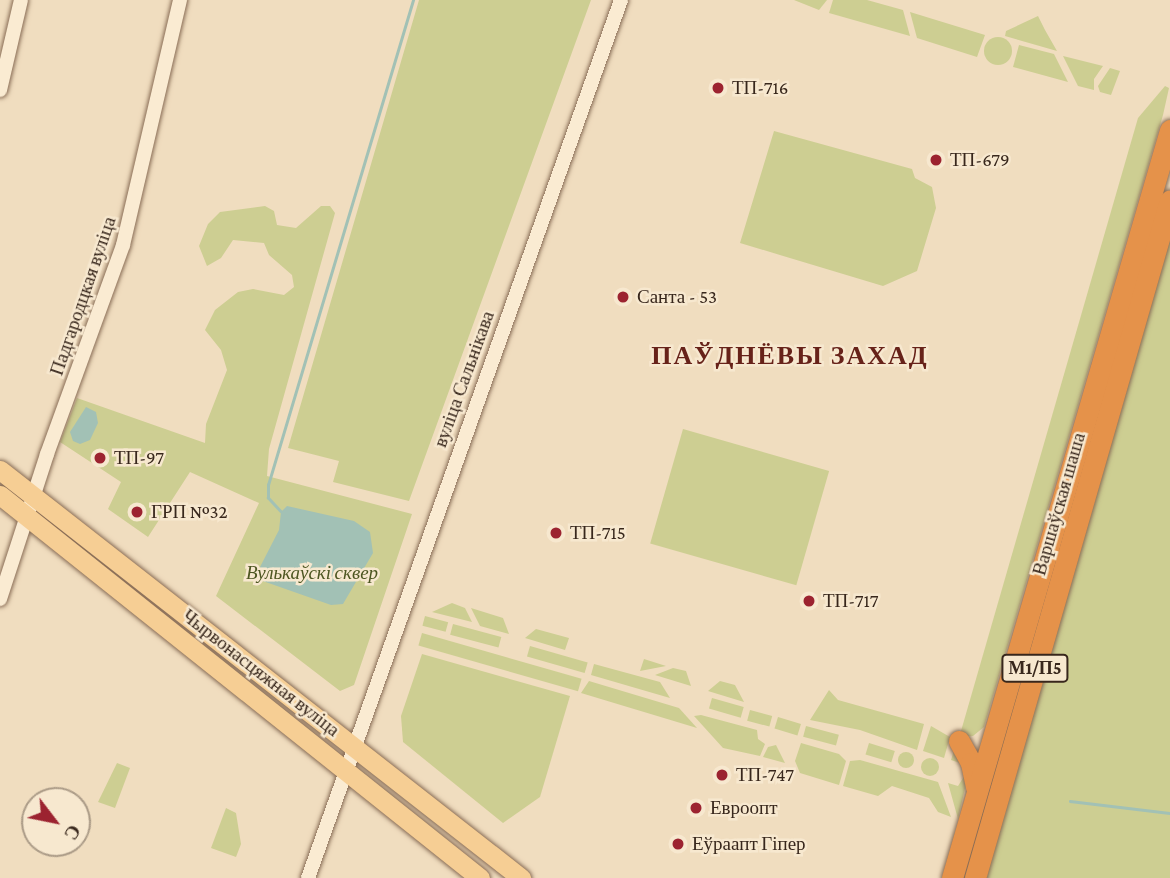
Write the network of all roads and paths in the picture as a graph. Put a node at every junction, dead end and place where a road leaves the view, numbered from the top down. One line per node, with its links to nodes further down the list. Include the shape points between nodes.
1 (21, 0): 4 (street)
2 (180, 0): 11 (street, Падгародцкая вуліца, via 123,245)
3 (621, 0): 15 (street, вуліца Сальнікава)
4 (0, 90)
5 (1170, 130): 7 (highway, Варшаўская шаша / М1/П5)
6 (1170, 200): 7 (highway, Варшаўская шаша / М1/П5)
7 (1136, 278): 8 (highway, Варшаўская шаша / М1/П5)
8 (1122, 327): 14 (highway, Варшаўская шаша / М1/П5); 22 (highway, Варшаўская шаша / М1/П5)
9 (0, 470): 11 (main road, Чырвонасцяжная вуліца)
10 (0, 495): 12 (main road, Чырвонасцяжная вуліца)
11 (35, 496): 12 (street, Падгародцкая вуліца); 15 (main road, Чырвонасцяжная вуліца)
12 (29, 518): 13 (street, Падгародцкая вуліца); 16 (main road, Чырвонасцяжная вуліца)
13 (0, 599)
14 (995, 725): 17 (highway, Варшаўская шаша / М1/П5); 17 (highway, via 977,740 959,741 971,763)
15 (354, 746): 16 (street, вуліца Сальнікава); 20 (main road, Чырвонасцяжная вуліца)
16 (345, 771): 18 (street, вуліца Сальнікава); 19 (main road, Чырвонасцяжная вуліца)
17 (976, 791): 21 (highway, Варшаўская шаша / М1/П5)
18 (308, 878)
19 (480, 878)
20 (521, 878)
21 (952, 878)
22 (975, 878)

